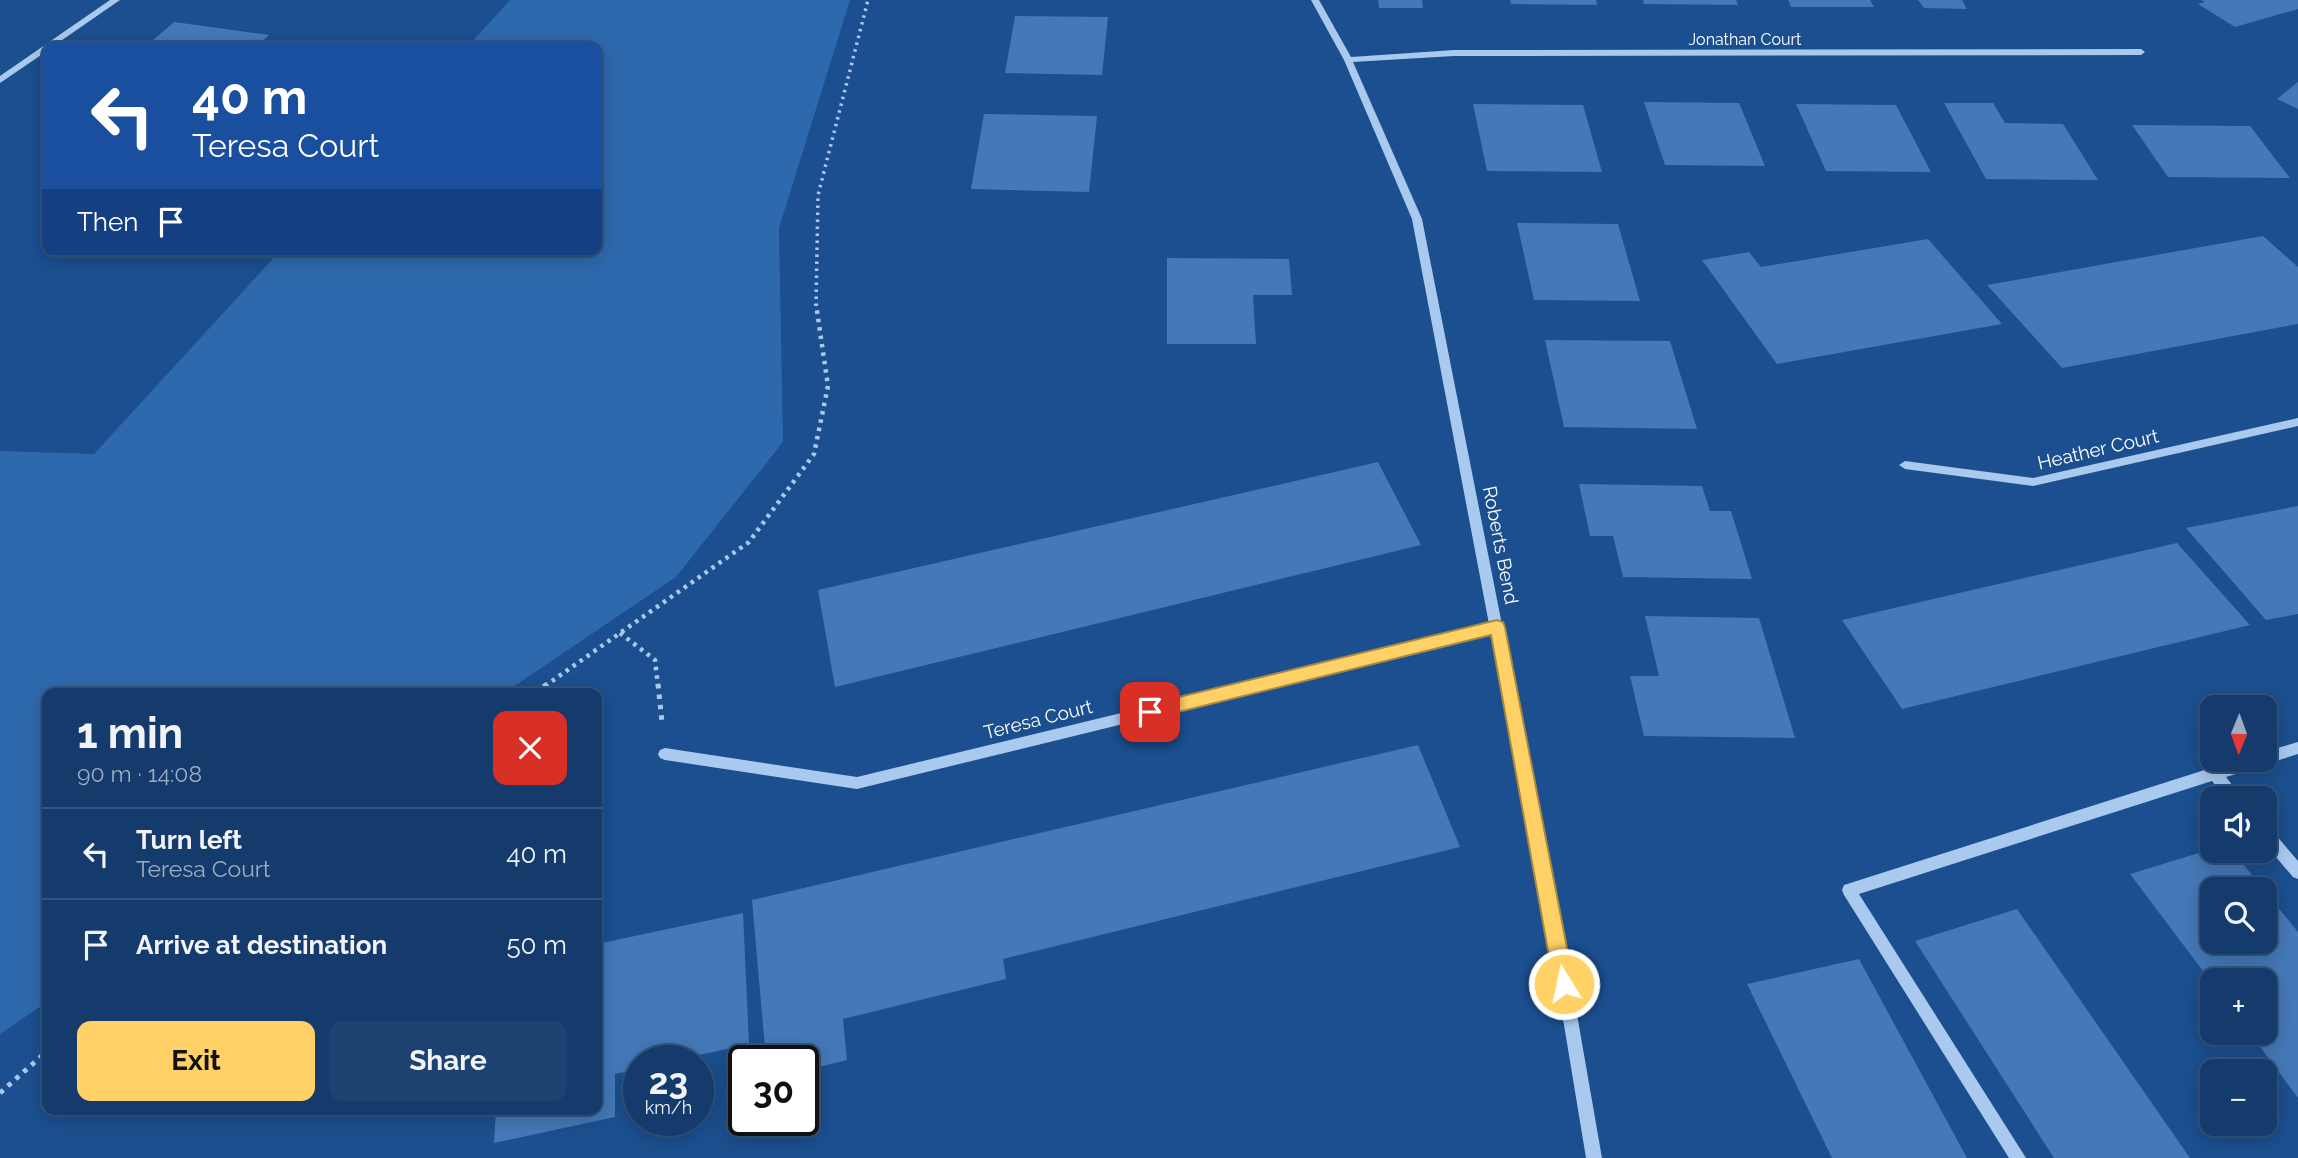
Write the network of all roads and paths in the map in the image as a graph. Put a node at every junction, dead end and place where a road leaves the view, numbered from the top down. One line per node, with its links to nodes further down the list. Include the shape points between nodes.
1 (116, 0): 4 (street)
2 (868, 0): 12 (path, via 818,195 816,307 828,386 814,454 749,542)
3 (1315, 0): 7 (street, Roberts Bend)
4 (54, 42)
5 (42, 51): 8 (street)
6 (2141, 52): 7 (street, Jonathan Court, via 1454,53)
7 (1348, 60): 11 (street, Roberts Bend, via 1417,219)
8 (0, 80)
9 (2298, 422): 10 (street, Heather Court, via 2033,482)
10 (1905, 465)
11 (1497, 627): 15 (street, Teresa Court, via 857,783); 24 (street, Roberts Bend)
12 (619, 633): 13 (path); 15 (path, via 655,660)
13 (542, 688)
14 (2298, 748): 16 (street)
15 (666, 754)
16 (2277, 754)
17 (2217, 772): 18 (street)
18 (2214, 773): 19 (street); 25 (street, via 1849,890)
19 (2225, 786)
20 (2277, 847): 21 (street)
21 (2298, 872)
22 (42, 1055): 23 (path)
23 (0, 1093)
24 (1594, 1158)
25 (2018, 1158)

